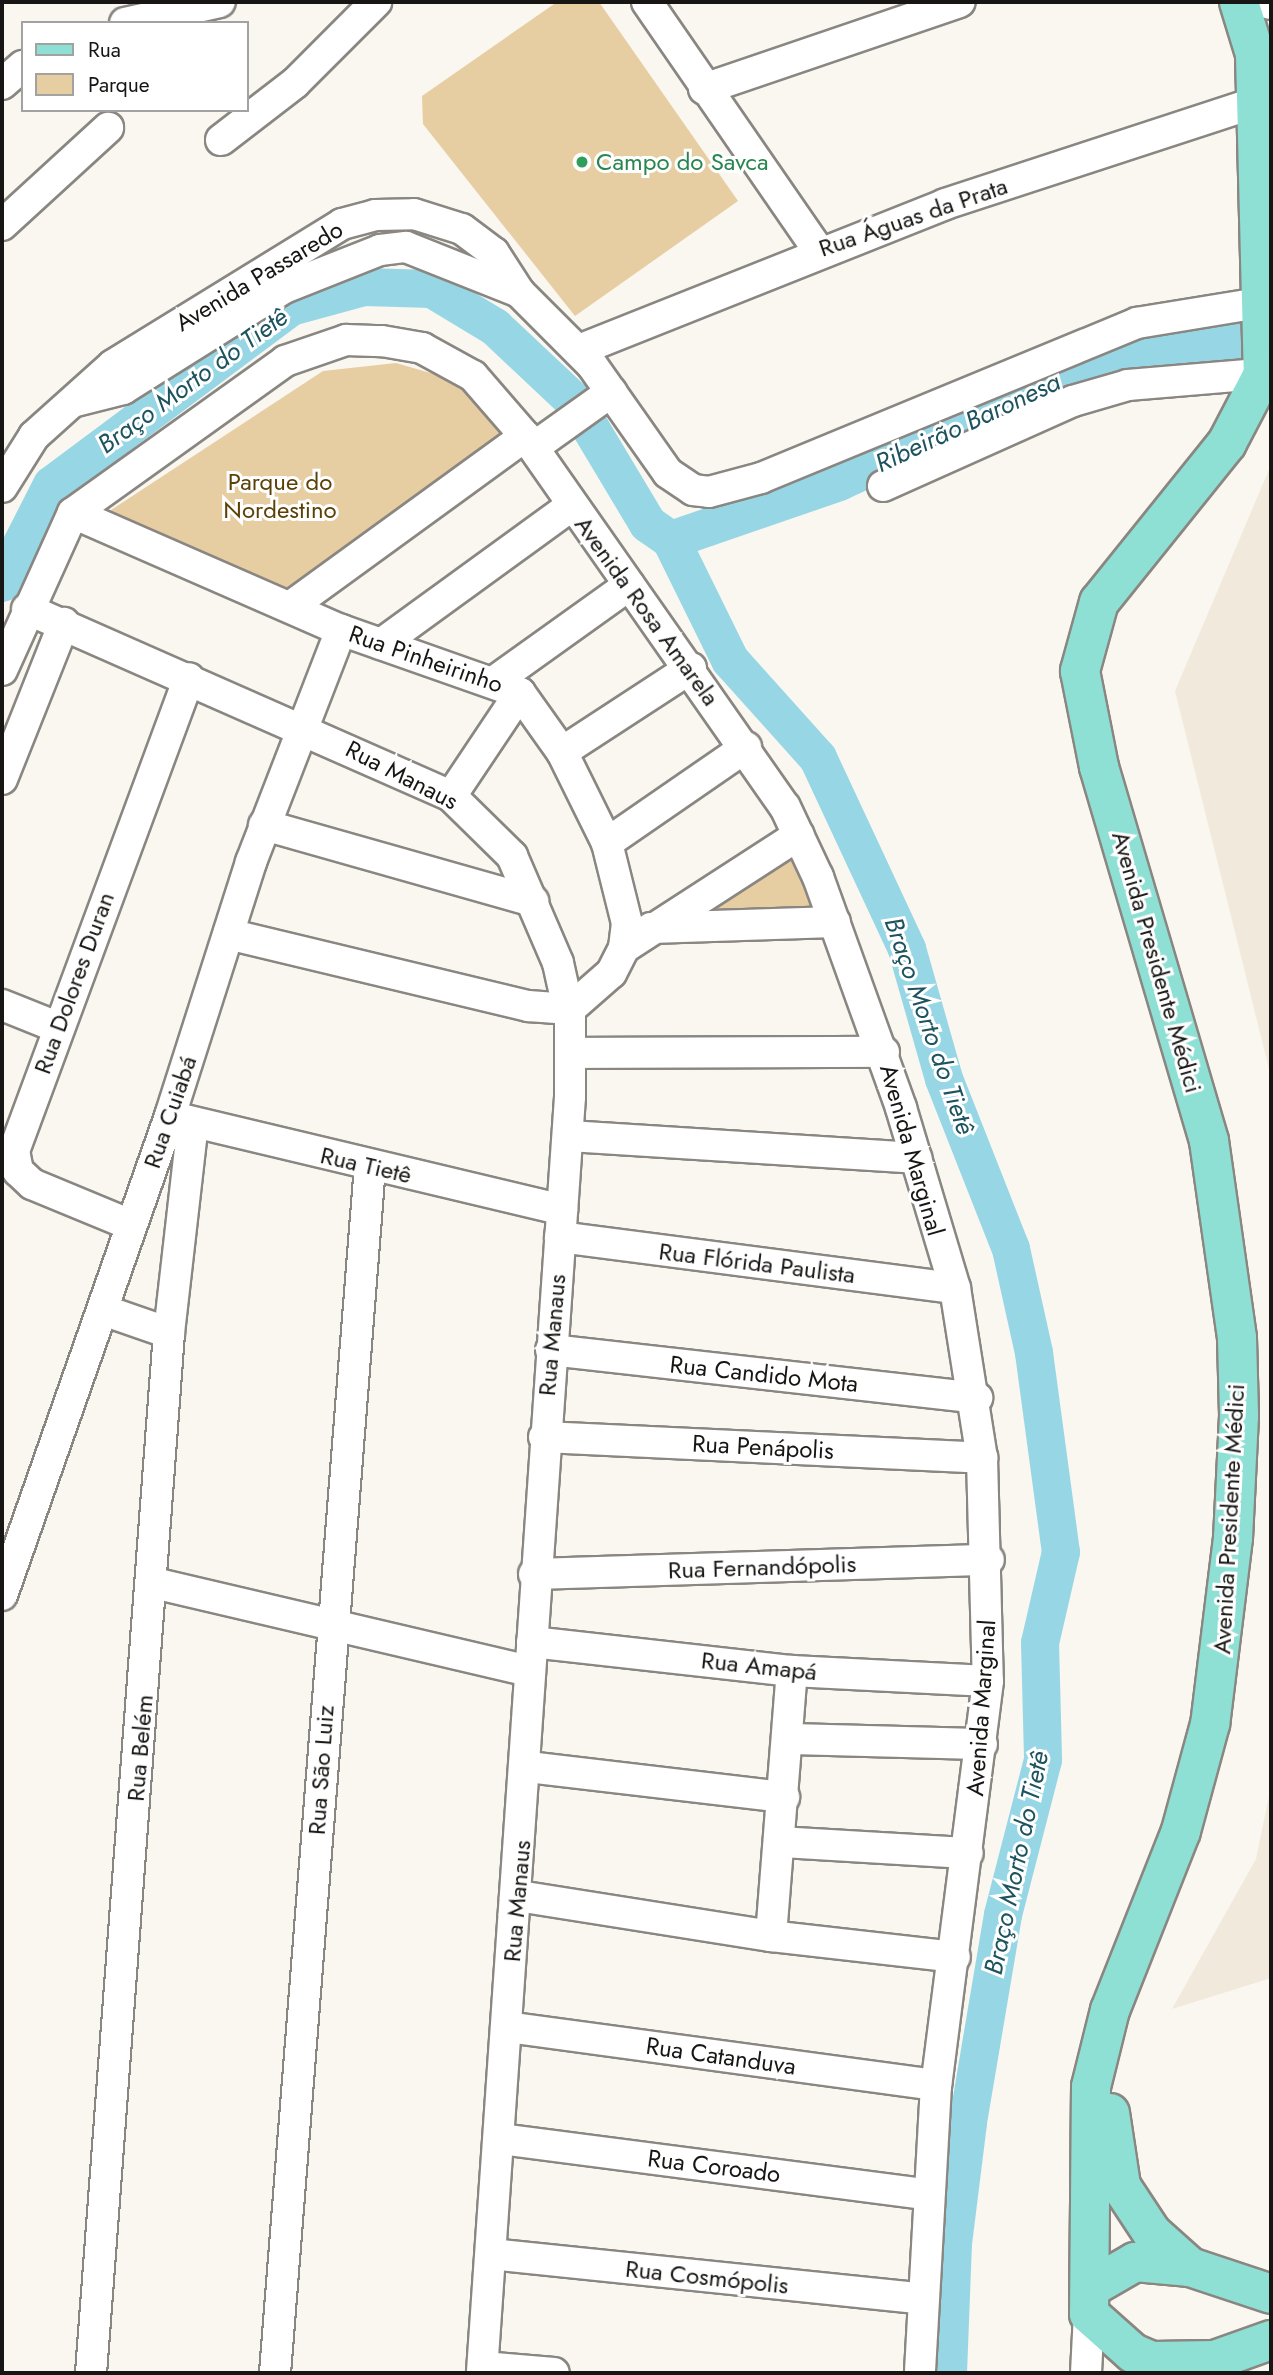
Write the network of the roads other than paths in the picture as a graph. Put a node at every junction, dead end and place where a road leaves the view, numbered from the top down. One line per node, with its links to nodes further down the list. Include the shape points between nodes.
1 (220, 2): 8 (street)
2 (376, 2): 14 (street, via 295,83)
3 (647, 2): 11 (street)
4 (960, 2): 11 (street)
5 (1239, 2): 12 (main road, via 1255,54)
6 (1263, 2): 7 (street)
7 (1271, 4)
8 (134, 21)
9 (21, 68): 10 (street)
10 (2, 84)
11 (704, 89): 16 (street)
12 (1254, 103): 16 (street, Rua Águas da Prata); 17 (main road)
13 (108, 128): 15 (street)
14 (221, 140)
15 (2, 225)
16 (818, 250): 18 (street, Rua Águas da Prata)
17 (1267, 337): 19 (street, Avenida Passaredo, via 1138,324 761,478 709,492 693,490 668,473); 21 (street, via 1073,401); 84 (main road, Avenida Presidente Médici, via 1227,443 1099,602 1080,671 1099,767 1209,1141 1237,1338 1233,1538 1221,1666 1181,1832)
18 (579, 350): 19 (street, Avenida Passaredo); 22 (street, Avenida Passaredo, via 519,292 417,251 380,250 284,288 123,389 76,402 34,436)
19 (611, 392): 20 (street)
20 (530, 442): 23 (street, Avenida Rosa Amarela); 24 (street, Avenida Rosa Amarela, via 473,376 422,348 346,340 285,361); 26 (street)
21 (883, 486)
22 (2, 488)
23 (571, 506): 25 (street, Avenida Rosa Amarela); 30 (street)
24 (74, 513): 26 (street, Rua Pinheirinho); 27 (street)
25 (629, 585): 31 (street, Avenida Rosa Amarela); 34 (street)
26 (290, 607): 29 (street, Rua Pinheirinho)
27 (27, 609): 28 (street, Rua Manaus); 32 (street)
28 (64, 623): 33 (street, Rua Manaus); 38 (street)
29 (341, 630): 30 (street, Rua Pinheirinho); 35 (street, Rua Cuiabá)
30 (381, 644): 34 (street, Rua Pinheirinho)
31 (691, 668): 36 (street, Avenida Rosa Amarela); 37 (street)
32 (2, 670)
33 (189, 678): 35 (street, Rua Manaus); 50 (street, Rua Dolores Duran)
34 (508, 687): 37 (street, Rua Pinheirinho); 39 (street)
35 (302, 725): 39 (street, Rua Manaus); 40 (street, Rua Cuiabá)
36 (746, 747): 41 (street, Avenida Rosa Amarela); 42 (street)
37 (562, 751): 42 (street, Rua Pinheirinho)
38 (2, 779)
39 (451, 796): 43 (street, Rua Manaus, via 500,839)
40 (264, 825): 43 (street); 46 (street, Rua Cuiabá)
41 (799, 835): 44 (street, Avenida Rosa Amarela); 45 (street)
42 (607, 843): 47 (street, Rua Pinheirinho, via 623,891)
43 (533, 901): 49 (street, Rua Manaus)
44 (835, 922): 45 (street); 52 (street, Avenida Rosa Amarela)
45 (651, 928): 47 (street)
46 (229, 934): 49 (street, via 528,1006); 53 (street, Rua Cuiabá)
47 (624, 948): 49 (street, via 602,985)
48 (2, 1005): 50 (street)
49 (570, 1009): 51 (street, Rua Manaus)
50 (57, 1027): 57 (street, Rua Dolores Duran)
51 (571, 1052): 52 (street); 54 (street, Rua Manaus)
52 (884, 1052): 55 (street, Avenida Marginal)
53 (182, 1120): 56 (street, Rua Tietê); 59 (street, Rua Cuiabá); 62 (street, Rua Belém)
54 (568, 1136): 55 (street); 58 (street, Rua Manaus)
55 (916, 1158): 60 (street, Avenida Marginal)
56 (370, 1167): 58 (street, Rua Tietê); 71 (street, Rua São Luiz)
57 (10, 1172): 59 (street, Rua Dolores Duran)
58 (561, 1224): 60 (street, Rua Flórida Paulista); 63 (street, Rua Manaus)
59 (131, 1225): 61 (street, Rua Cuiabá)
60 (955, 1288): 64 (street, Avenida Marginal)
61 (103, 1310): 62 (street); 70 (street, Rua Cuiabá)
62 (169, 1333): 69 (street, Rua Belém)
63 (551, 1350): 64 (street, Rua Candido Mota); 65 (street, Rua Manaus)
64 (977, 1398): 66 (street, Avenida Marginal)
65 (544, 1437): 66 (street, Rua Penápolis); 68 (street, Rua Manaus)
66 (982, 1458): 67 (street, Avenida Marginal)
67 (989, 1560): 68 (street, Rua Fernandópolis); 74 (street, Avenida Marginal)
68 (534, 1574): 72 (street, Rua Manaus)
69 (154, 1583): 71 (street, Rua Amapá); 97 (street, Rua Belém)
70 (2, 1595)
71 (332, 1622): 72 (street, Rua Amapá); 98 (street, Rua São Luiz)
72 (531, 1656): 73 (street, Rua Amapá); 77 (street, Rua Manaus)
73 (792, 1671): 74 (street, Rua Amapá); 75 (street)
74 (988, 1681): 76 (street, Avenida Marginal)
75 (788, 1739): 76 (street); 78 (street)
76 (982, 1744): 80 (street, Avenida Marginal)
77 (528, 1767): 78 (street); 81 (street, Rua Manaus)
78 (784, 1797): 79 (street)
79 (780, 1842): 80 (street); 82 (street)
80 (968, 1853): 83 (street, Avenida Marginal)
81 (518, 1896): 82 (street); 85 (street, Rua Manaus)
82 (771, 1937): 83 (street)
83 (955, 1957): 86 (street, Avenida Marginal)
84 (1127, 1968): 90 (main road, Avenida Presidente Médici, via 1112,2084 1112,2159 1139,2218); 93 (main road, Avenida Presidente Médici, via 1100,2041 1091,2087)
85 (507, 2027): 86 (street, Rua Catanduva); 87 (street, Rua Manaus)
86 (936, 2085): 88 (street, Avenida Marginal)
87 (501, 2139): 88 (street, Rua Coroado); 89 (street, Rua Manaus)
88 (927, 2194): 92 (street, Avenida Marginal)
89 (491, 2254): 92 (street, Rua Cosmópolis); 96 (street, Rua Manaus)
90 (1205, 2274): 91 (main road); 93 (main road, via 1135,2262); 95 (main road, via 1241,2304 1241,2319)
91 (1271, 2294)
92 (923, 2299): 100 (street, Avenida Marginal)
93 (1089, 2301): 95 (main road, via 1133,2353 1152,2361); 101 (street)
94 (1271, 2340): 95 (main road)
95 (1206, 2366)
96 (483, 2370): 99 (street)
97 (90, 2373)
98 (275, 2373)
99 (554, 2373)
100 (920, 2373)
101 (1086, 2373)

